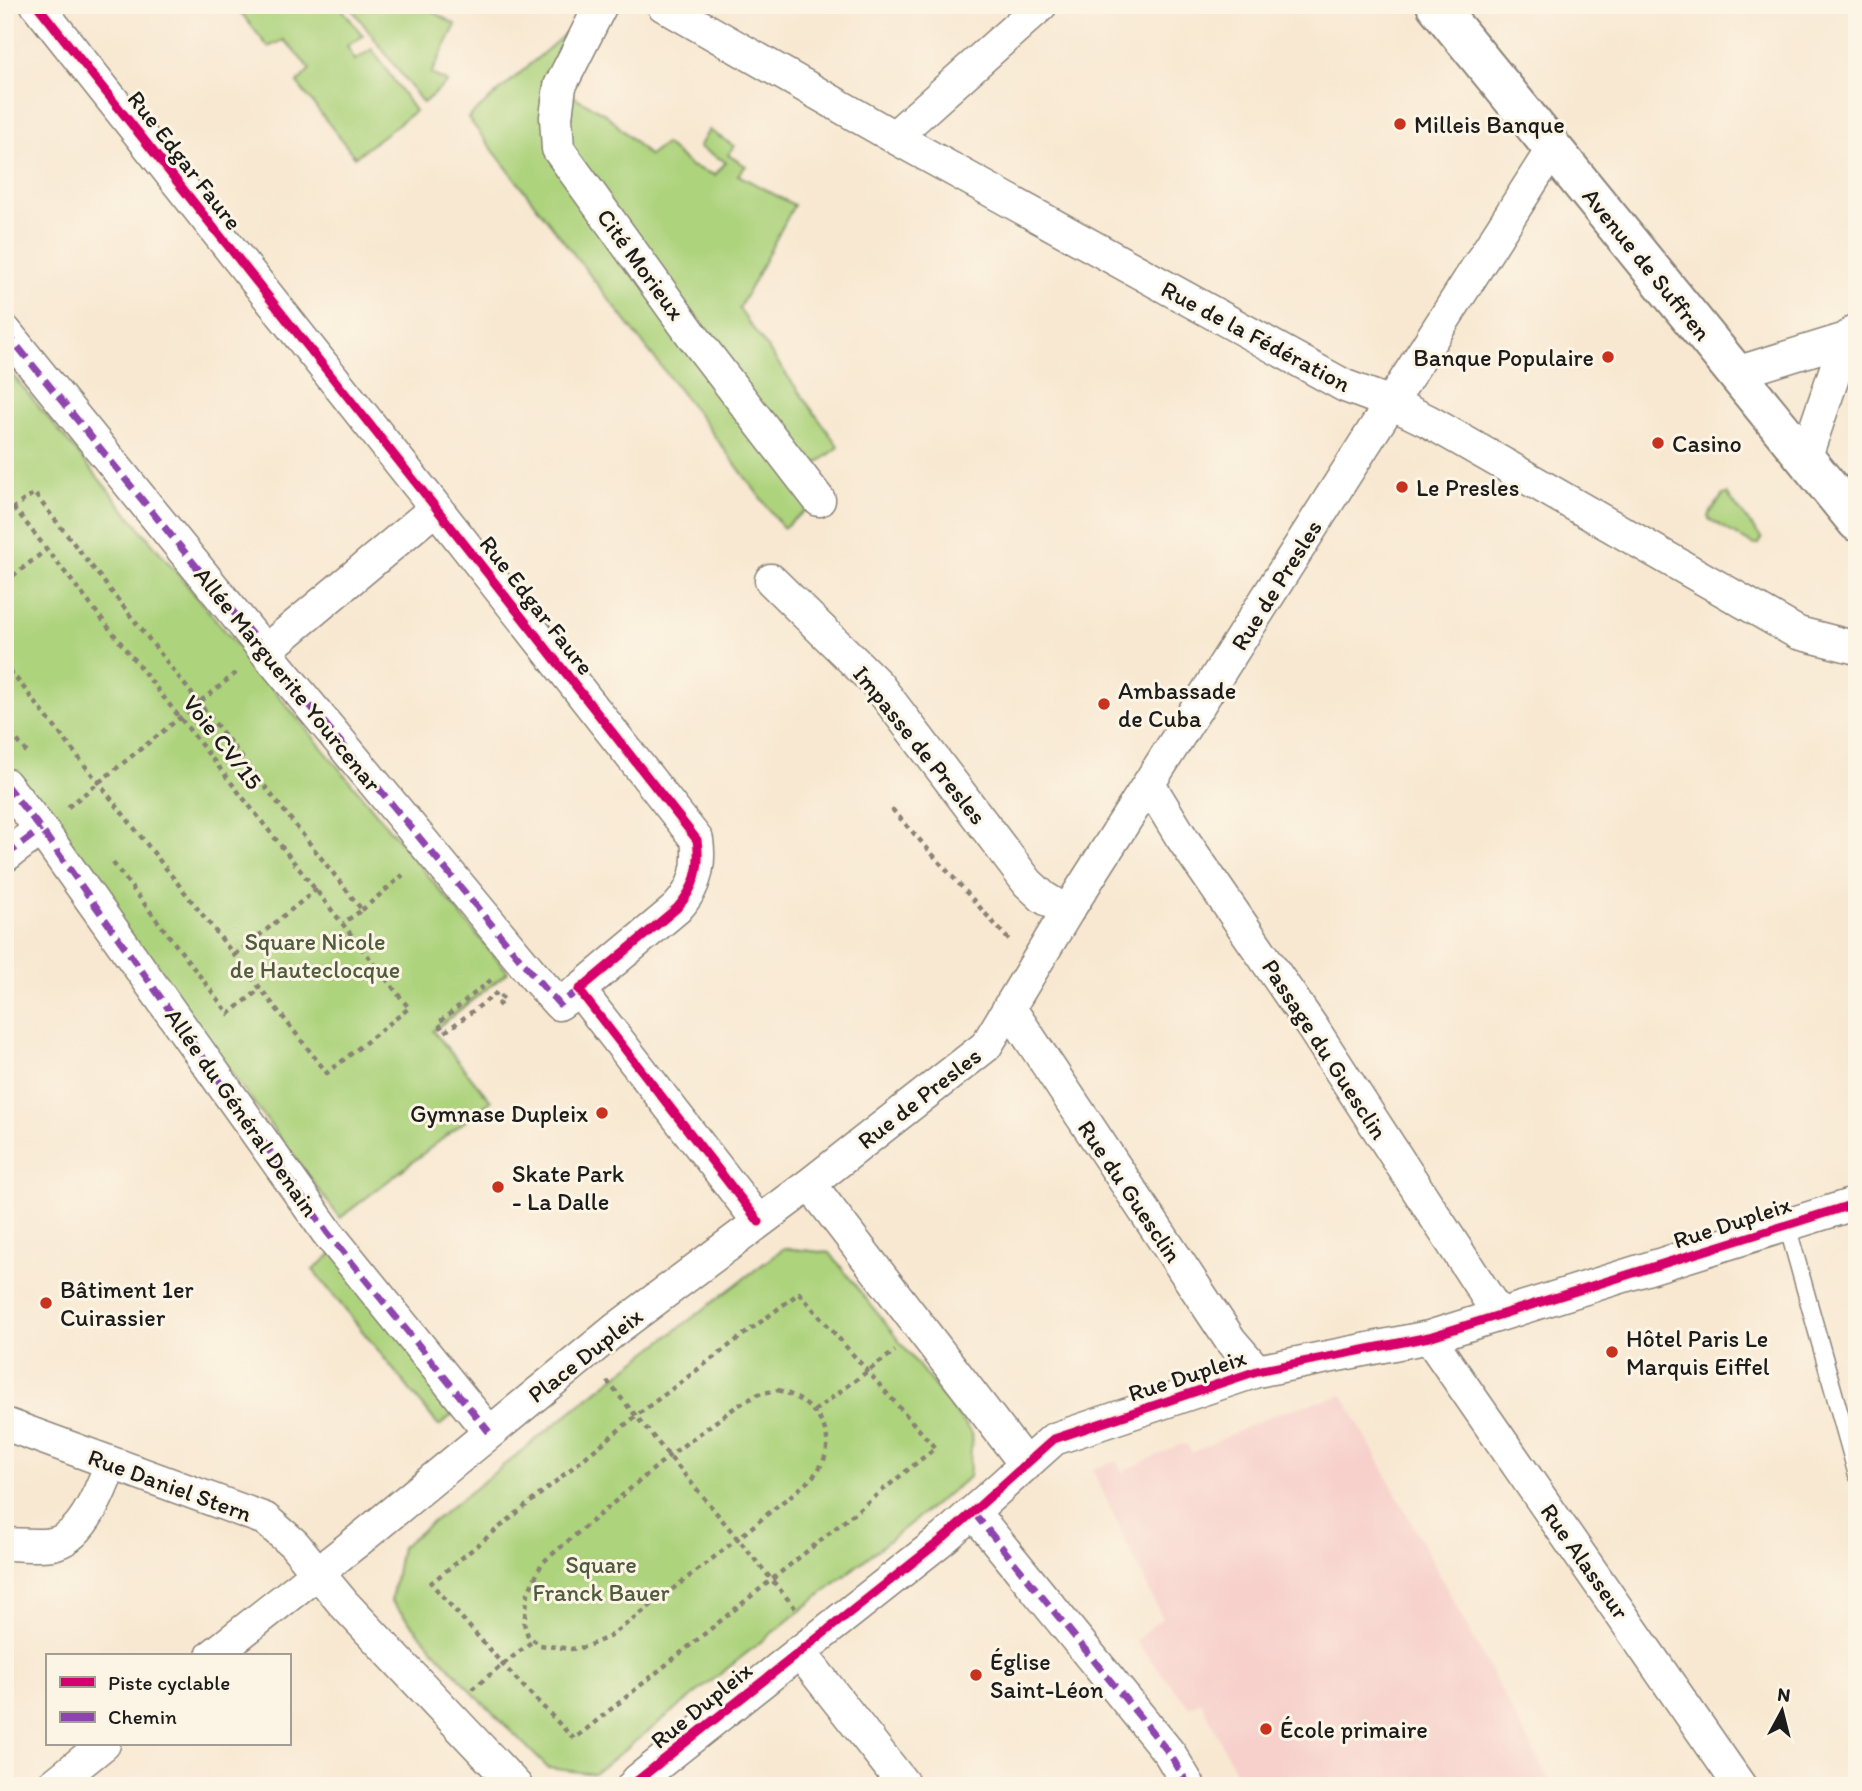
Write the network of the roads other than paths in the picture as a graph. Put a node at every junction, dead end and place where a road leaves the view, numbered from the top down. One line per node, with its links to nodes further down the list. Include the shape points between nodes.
1 (37, 5): 16 (street, Rue Edgar Faure)
2 (601, 5): 15 (street, Cité Morieux, via 560,86 555,117 558,149)
3 (663, 5): 6 (street, Rue de la Fédération)
4 (1041, 5): 6 (street)
5 (1436, 5): 7 (main road, Avenue de Suffren)
6 (894, 137): 13 (street, Rue de la Fédération, via 1345,386)
7 (1553, 148): 11 (main road, Avenue de Suffren); 13 (street, Rue de Presles)
8 (5, 331): 20 (street, Allée Marguerite Yourcenar)
9 (1851, 335): 10 (street); 12 (street)
10 (1805, 352): 11 (street); 12 (street)
11 (1736, 373): 14 (main road, Avenue de Suffren)
12 (1831, 383): 14 (street)
13 (1391, 403): 19 (street, Rue de la Fédération, via 1798,633); 22 (street, Rue de Presles)
14 (1805, 458): 17 (main road, Avenue de Suffren)
15 (819, 500)
16 (436, 508): 20 (street); 26 (street, Rue Edgar Faure, via 697,841 699,859 689,895)
17 (1857, 522)
18 (771, 580): 25 (street, Impasse de Presles, via 877,684 1028,883)
19 (1857, 648)
20 (265, 651): 26 (street, Allée Marguerite Yourcenar, via 559,1004)
21 (5, 784): 23 (street, Allée du Général Denain)
22 (1149, 784): 25 (street, Rue de Presles); 32 (street, Passage du Guesclin)
23 (41, 829): 24 (street); 36 (street, Allée du Général Denain, via 327,1232)
24 (5, 856)
25 (1067, 912): 27 (street, Rue de Presles)
26 (579, 990): 30 (street)
27 (1009, 1007): 28 (street, Rue de Presles, via 986,1046); 34 (street, Rue du Guesclin, via 1231,1341)
28 (810, 1184): 30 (street, Place Dupleix); 38 (street)
29 (1857, 1203): 31 (street, Rue Dupleix)
30 (759, 1222): 36 (street, Place Dupleix)
31 (1787, 1225): 32 (street, Rue Dupleix); 39 (lane)
32 (1499, 1315): 33 (street, Rue Dupleix)
33 (1429, 1337): 34 (street, Rue Dupleix); 51 (street, Rue Alasseur)
34 (1256, 1371): 38 (street, Rue Dupleix, via 1054,1440)
35 (5, 1424): 37 (street, Rue Daniel Stern)
36 (489, 1432): 42 (street, Place Dupleix)
37 (111, 1463): 41 (street, via 100,1493 73,1532 56,1544); 42 (street, Rue Daniel Stern, via 265,1520)
38 (1026, 1465): 40 (street, Rue Dupleix)
39 (1857, 1475)
40 (974, 1513): 43 (street, Rue Dupleix); 50 (street, via 1170,1754)
41 (5, 1544)
42 (318, 1572): 44 (street, Place Dupleix); 47 (street)
43 (809, 1644): 48 (street, Rue Dupleix); 49 (street)
44 (215, 1654)
45 (102, 1746): 46 (street)
46 (52, 1786)
47 (516, 1786)
48 (633, 1786)
49 (905, 1786)
50 (1189, 1786)
51 (1740, 1786)

